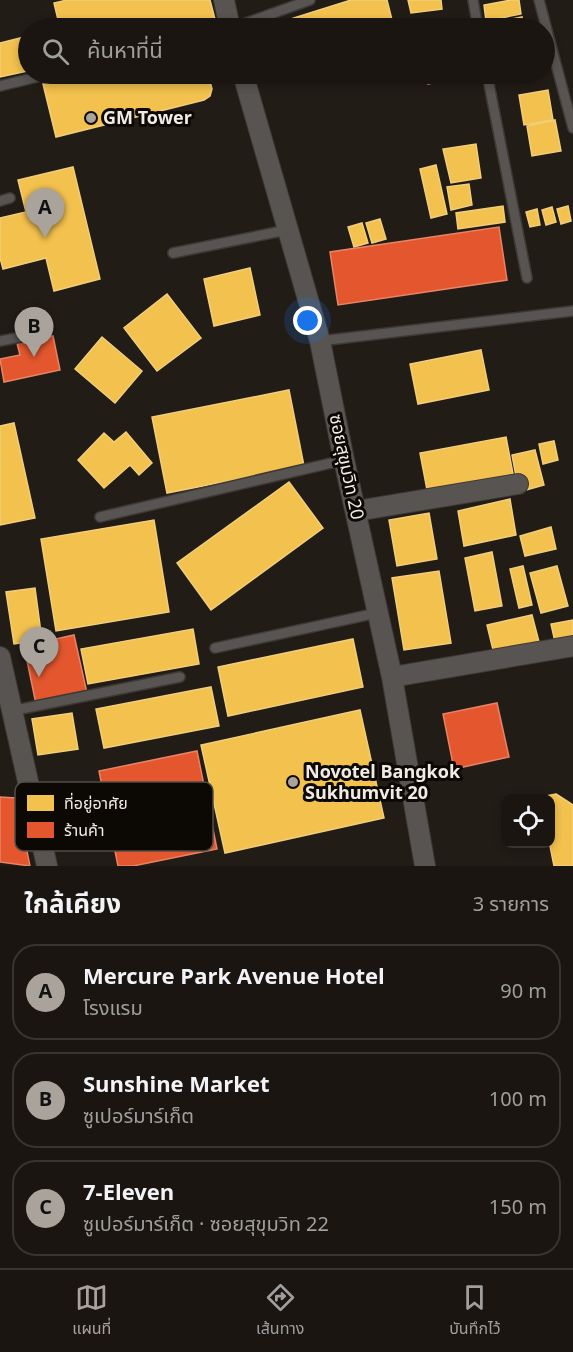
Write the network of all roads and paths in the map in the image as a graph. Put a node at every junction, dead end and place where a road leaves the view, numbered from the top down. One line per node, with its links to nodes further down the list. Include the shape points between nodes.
1 (224, 0): 5 (street)
2 (310, 0): 6 (lane)
3 (472, 0): 7 (lane)
4 (539, 0): 8 (lane)
5 (228, 18)
6 (259, 18)
7 (476, 18)
8 (544, 18)
9 (555, 60): 14 (lane)
10 (18, 82): 13 (lane)
11 (246, 84): 15 (street, ซอยสุขุมวิท 20)
12 (489, 84): 17 (lane)
13 (0, 86)
14 (573, 128)
15 (287, 230): 16 (lane); 20 (street, ซอยสุขุมวิท 20)
16 (173, 253)
17 (527, 278)
18 (573, 311): 20 (lane)
19 (41, 333): 21 (lane)
20 (320, 340): 22 (street, ซอยสุขุมวิท 20)
21 (0, 341)
22 (344, 460): 24 (street, ซอยสุขุมวิท 20); 25 (lane)
23 (518, 484): 24 (street)
24 (356, 511): 26 (street, ซอยสุขุมวิท 20)
25 (100, 517)
26 (377, 613): 28 (lane); 31 (street, ซอยสุขุมวิท 20)
27 (573, 646): 31 (street)
28 (215, 648)
29 (0, 657): 32 (street)
30 (180, 677): 32 (lane)
31 (392, 677): 36 (street, ซอยสุขุมวิท 20)
32 (11, 711): 33 (street)
33 (27, 782)
34 (44, 851): 35 (street)
35 (47, 866)
36 (425, 866)

